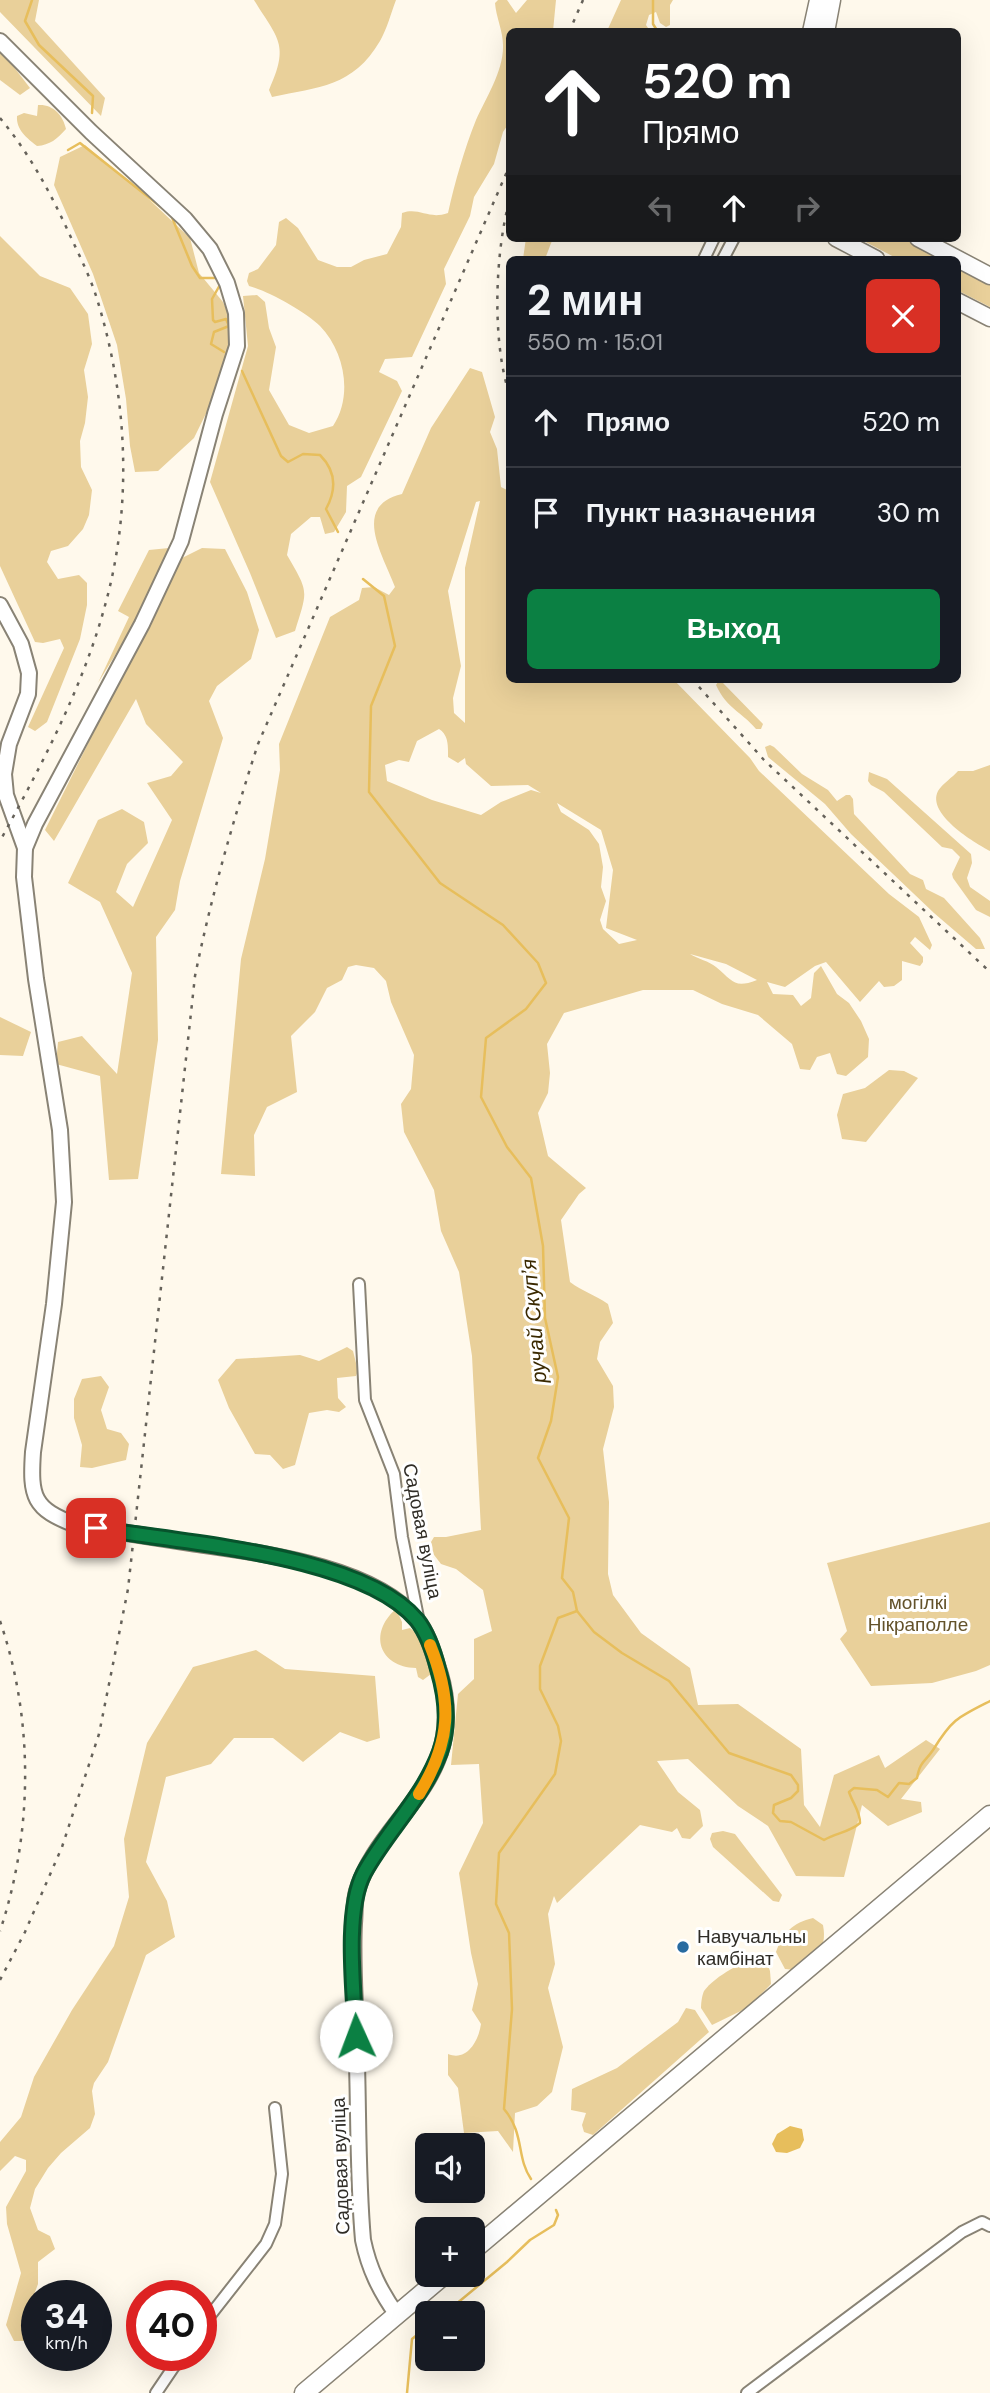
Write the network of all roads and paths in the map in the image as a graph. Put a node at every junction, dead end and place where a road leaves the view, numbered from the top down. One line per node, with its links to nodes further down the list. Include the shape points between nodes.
1 (818, 0): 3 (main road)
2 (832, 0): 4 (main road)
3 (812, 28)
4 (827, 28)
5 (0, 41): 15 (street, via 185,219 210,249 236,313 237,346 181,541)
6 (844, 242): 8 (main road)
7 (926, 242): 9 (main road)
8 (870, 256)
9 (952, 256)
10 (961, 261): 11 (main road)
11 (990, 276)
12 (961, 303): 13 (main road)
13 (990, 318)
14 (0, 605): 15 (street, via 21,644 29,673 28,694 9,744 4,774 6,795)
15 (25, 848): 17 (street, Садовая вуліца, via 24,877 60,1130 64,1202 32,1473 40,1507 76,1525 331,1570 391,1597)
16 (359, 1284): 17 (street, Садовая вуліца, via 365,1400 394,1474)
17 (419, 1622): 24 (street, Садовая вуліца, via 443,1686 446,1729 431,1774 363,1875 356,1894 353,1947 363,2240 379,2289)
18 (990, 1815): 21 (main road)
19 (275, 2108): 23 (street, via 282,2174 275,2224 266,2244)
20 (990, 2226): 28 (street, via 982,2222 962,2232)
21 (485, 2239)
22 (430, 2287): 24 (main road)
23 (217, 2307)
24 (397, 2315): 27 (main road)
25 (171, 2371): 26 (street)
26 (156, 2393)
27 (304, 2393)
28 (747, 2393)

